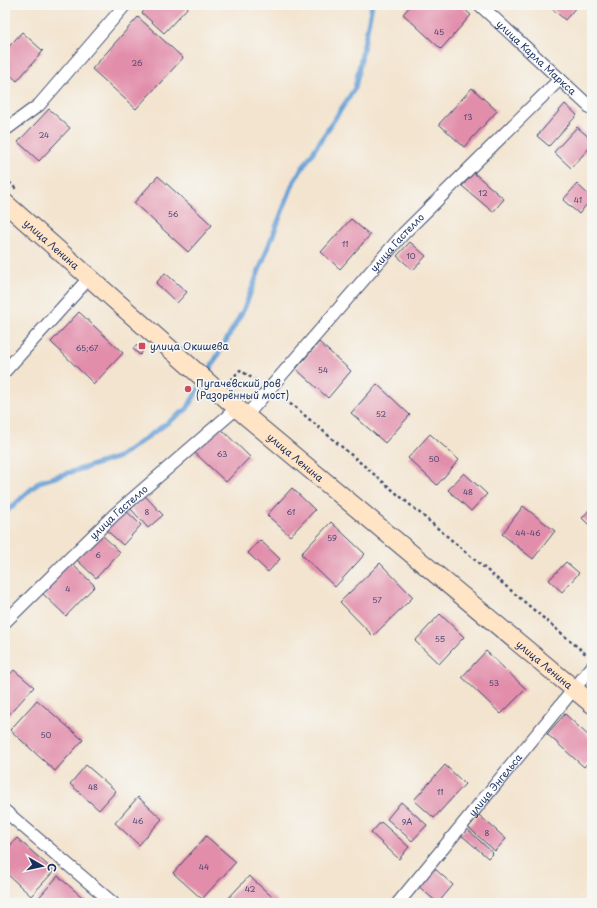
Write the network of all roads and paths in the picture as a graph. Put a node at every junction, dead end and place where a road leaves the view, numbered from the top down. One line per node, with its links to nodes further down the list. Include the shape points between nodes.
1 (125, 5): 5 (street, via 39,105)
2 (480, 5): 3 (street, улица Карла Маркса)
3 (560, 79): 4 (street, улица Карла Маркса); 12 (street, улица Гастелло, via 404,233)
4 (592, 109)
5 (5, 130)
6 (5, 178): 7 (path)
7 (17, 190)
8 (5, 203): 9 (main road, улица Ленина)
9 (90, 277): 10 (street); 13 (main road, улица Ленина)
10 (5, 371)
11 (228, 383): 12 (path, via 240,370)
12 (269, 389): 13 (street, улица Гастелло); 15 (path, via 296,408)
13 (242, 412): 14 (street, улица Гастелло, via 115,514); 17 (main road, улица Ленина)
14 (5, 622)
15 (592, 659)
16 (592, 667): 17 (street, улица Энгельса)
17 (574, 689): 18 (main road, улица Ленина); 21 (street, улица Энгельса)
18 (592, 704)
19 (5, 811): 20 (street)
20 (113, 903)
21 (398, 903)

